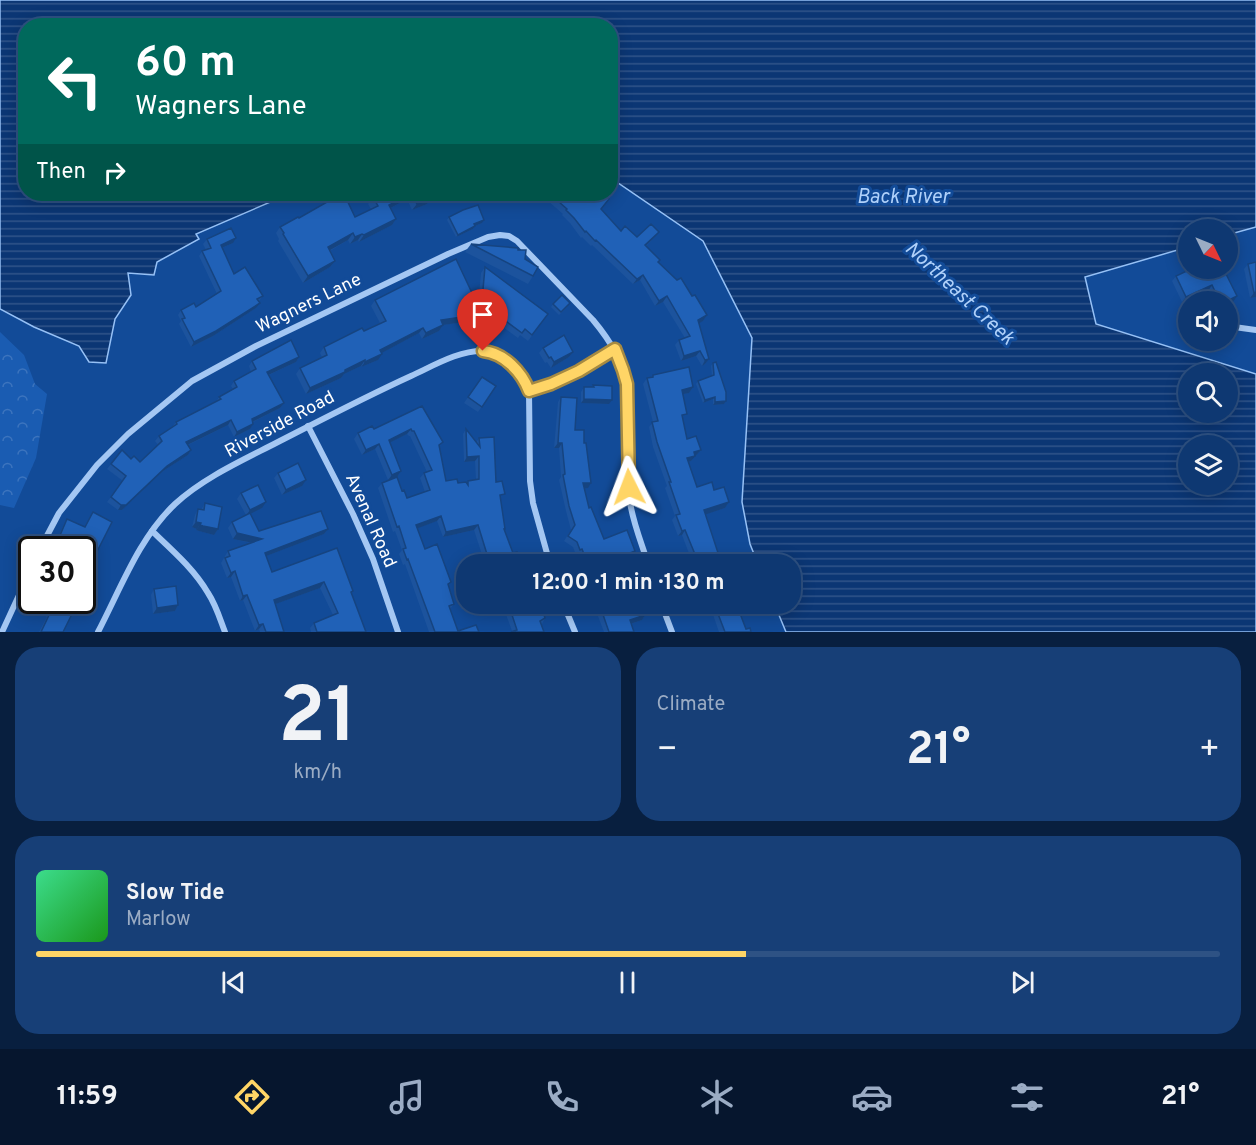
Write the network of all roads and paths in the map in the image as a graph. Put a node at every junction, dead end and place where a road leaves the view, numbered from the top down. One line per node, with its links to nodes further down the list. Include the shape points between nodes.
1 (1238, 328): 2 (street)
2 (1256, 330)
3 (615, 349): 4 (street, via 579,371); 7 (street, Wagners Lane, via 587,313 517,241 509,236 488,237 256,346 192,381 135,427 97,465 59,513); 9 (street, Wagners Lane, via 627,384 630,503)
4 (529, 391): 5 (street, Riverside Road, via 507,361 491,352 475,351 378,391); 8 (street, via 530,481)
5 (308, 426): 6 (street, Riverside Road, via 195,488); 16 (street, Avenal Road, via 373,559)
6 (152, 531): 14 (street, Riverside Road); 15 (street, via 197,576)
7 (47, 536)
8 (547, 554)
9 (645, 554)
10 (18, 597): 13 (street)
11 (568, 614): 17 (street)
12 (666, 614): 18 (street)
13 (2, 632)
14 (98, 632)
15 (225, 632)
16 (398, 632)
17 (575, 632)
18 (672, 632)

